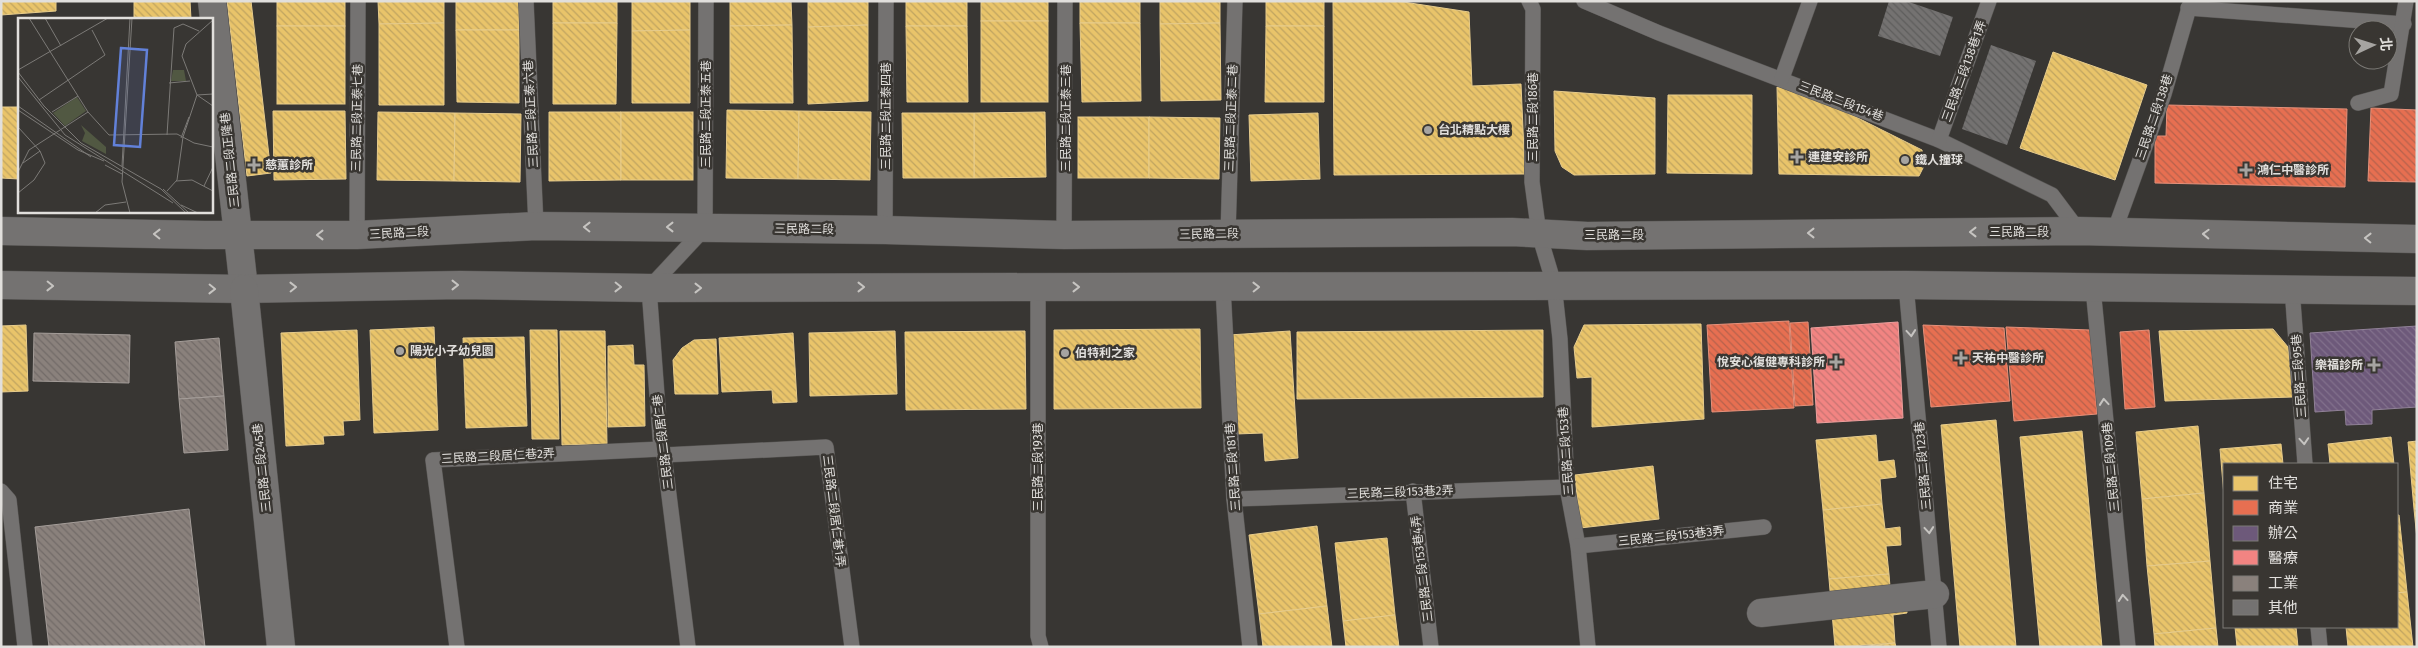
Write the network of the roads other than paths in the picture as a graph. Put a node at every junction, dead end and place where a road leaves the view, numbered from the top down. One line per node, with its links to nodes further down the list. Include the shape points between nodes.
1 (212, 1): 26 (street, 三民路二段正隆巷)
2 (358, 1): 27 (lane, 三民路二段正泰七巷)
3 (526, 1): 18 (lane, 三民路二段正泰六巷)
4 (706, 1): 19 (lane, 三民路二段正泰五巷)
5 (886, 1): 21 (lane, 三民路二段正泰四巷)
6 (1065, 1): 28 (lane, 三民路二段正泰三巷)
7 (1235, 1): 24 (lane, 三民路二段正泰二巷)
8 (1529, 1): 25 (lane, 三民路二段186巷, via 1533,9 1532,182)
9 (1584, 1): 15 (lane, 三民路二段154巷, via 1659,33)
10 (1810, 1): 15 (lane)
11 (1989, 1): 17 (lane, 三民路二段138巷1弄)
12 (2406, 1): 14 (lane)
13 (2190, 5): 14 (lane); 23 (lane, 三民路二段138巷, via 2164,94)
14 (2404, 24): 16 (lane, via 2391,94)
15 (1782, 78): 17 (lane, 三民路二段154巷)
16 (2358, 103)
17 (1939, 140): 22 (lane, 三民路二段154巷, via 2052,194)
18 (536, 226): 19 (street, 三民路二段, one-way to 18); 27 (street, 三民路二段)
19 (705, 228): 21 (street, 三民路二段); 34 (lane)
20 (1, 230): 26 (street, 三民路二段, one-way to 20)
21 (885, 230): 28 (street, 三民路二段)
22 (2078, 231): 23 (street, 三民路二段); 25 (street, 三民路二段, one-way to 25)
23 (2114, 232): 29 (street, 三民路二段, one-way to 23)
24 (1228, 234): 25 (street, 三民路二段); 28 (street, 三民路二段)
25 (1539, 234): 30 (lane, 三民路二段186巷)
26 (238, 235): 27 (street, 三民路二段, one-way to 26); 38 (street, 三民路二段正隆巷)
27 (357, 235)
28 (1064, 236)
29 (2417, 238)
30 (1554, 284): 31 (street); 35 (street, one-way to 30); 42 (lane, 三民路二段153巷)
31 (1906, 284): 36 (street); 48 (lane, 三民路二段123巷, one-way to 48)
32 (1, 285): 38 (street, one-way to 38)
33 (1038, 287): 34 (street, one-way to 33); 35 (street, one-way to 35); 56 (lane, 三民路二段193巷, via 1038,636)
34 (649, 288): 38 (street, one-way to 34, via 460,285); 40 (lane, 三民路二段居仁巷)
35 (1223, 288): 45 (lane, 三民路二段181巷)
36 (2093, 288): 37 (street); 61 (lane, 三民路二段109巷, one-way to 36)
37 (2292, 288): 39 (street); 41 (lane, 三民路二段95巷, one-way to 41)
38 (244, 289): 52 (street, 三民路二段245巷)
39 (2417, 291)
40 (663, 452): 53 (lane, 三民路二段居仁巷2弄, via 433,460); 54 (lane, 三民路二段居仁巷); 55 (lane, 三民路二段居仁巷1弄, via 826,447)
41 (2305, 463)
42 (1567, 487): 44 (lane, 三民路二段153巷2弄); 47 (lane, 三民路二段153巷)
43 (1, 491): 51 (lane, via 9,500)
44 (1413, 491): 45 (lane, 三民路二段153巷2弄); 58 (lane, 三民路二段153巷4弄)
45 (1234, 499): 57 (lane, 三民路二段181巷)
46 (1764, 527): 47 (lane, 三民路二段153巷3弄)
47 (1578, 546): 59 (lane, 三民路二段153巷)
48 (1935, 594): 49 (street); 60 (lane, 三民路二段123巷)
49 (1761, 613)
50 (2318, 628): 62 (lane)
51 (25, 647)
52 (280, 647)
53 (457, 647)
54 (688, 647)
55 (852, 647)
56 (1041, 647)
57 (1250, 647)
58 (1431, 647)
59 (1588, 647)
60 (1939, 647)
61 (2128, 647)
62 (2320, 647)

